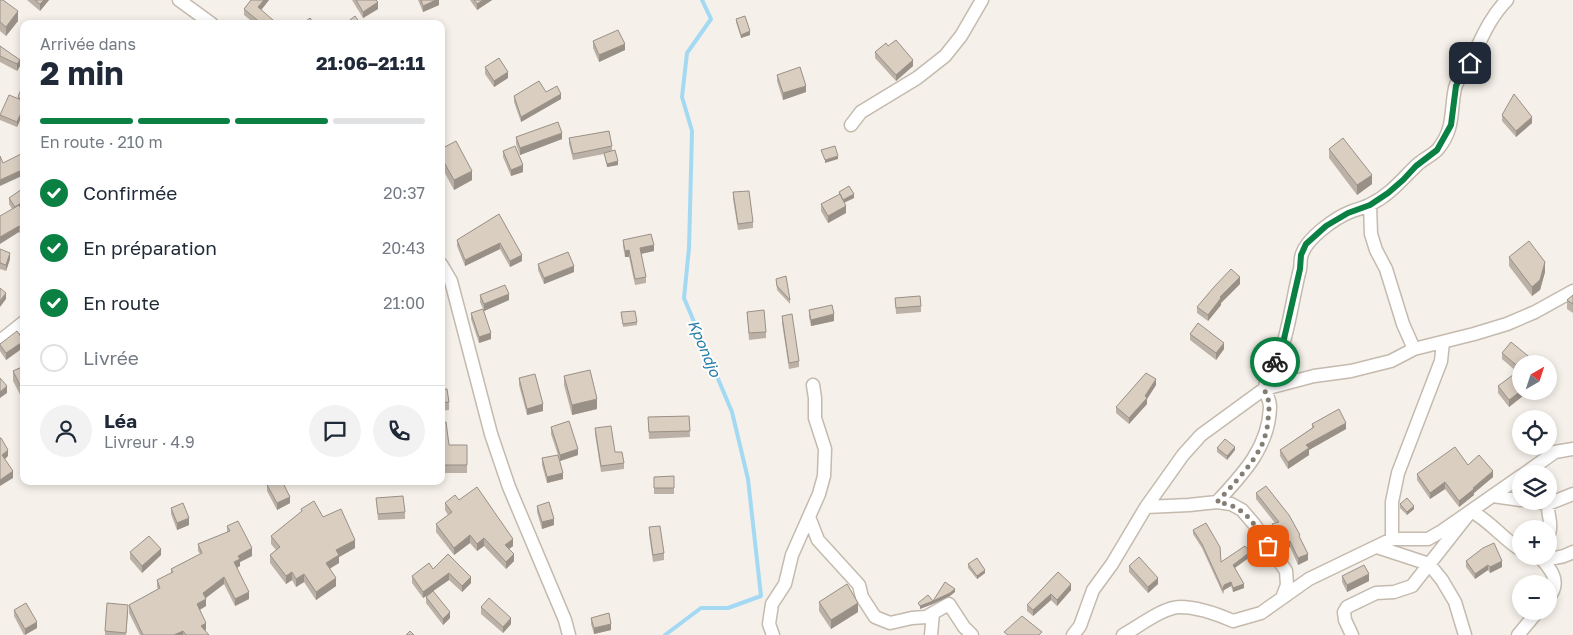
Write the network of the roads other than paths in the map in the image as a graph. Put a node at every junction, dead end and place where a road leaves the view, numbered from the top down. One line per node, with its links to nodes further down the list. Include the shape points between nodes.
1 (179, 0): 4 (street)
2 (982, 0): 5 (street, via 945,56 917,78 861,112)
3 (1506, 0): 6 (street, via 1461,75 1456,86 1451,125 1437,150)
4 (206, 20)
5 (851, 125)
6 (1370, 205): 12 (street, via 1371,234); 14 (street, via 1326,226 1306,244 1281,352)
7 (445, 272): 35 (street, via 509,487)
8 (1573, 291): 11 (street, via 1507,324)
9 (20, 325): 10 (street)
10 (0, 341)
11 (1443, 342): 12 (street); 26 (street, via 1441,361 1398,473 1392,502)
12 (1414, 349): 14 (street, via 1391,360 1351,371 1314,376)
13 (813, 386): 25 (street, via 815,418 825,449 824,476)
14 (1264, 389): 22 (street, via 1270,407 1265,437 1244,472); 23 (street, via 1201,435 1183,454)
15 (1573, 449): 16 (street, via 1555,452)
16 (1537, 465)
17 (1512, 483): 19 (street)
18 (1573, 494): 21 (street)
19 (1494, 496): 20 (street); 24 (street)
20 (1512, 499)
21 (1557, 500)
22 (1217, 502): 23 (street); 32 (street, via 1242,510 1286,570 1287,585)
23 (1146, 507): 39 (street, via 1093,590 1080,626)
24 (1471, 511): 26 (street, via 1428,539); 27 (street); 31 (street)
25 (809, 517): 33 (street, via 818,540 858,585 875,617 890,624); 36 (street, via 792,555 785,584 772,604 769,624)
26 (1392, 539): 28 (street)
27 (1512, 543)
28 (1377, 547): 31 (street); 32 (street, via 1309,579)
29 (1573, 552): 30 (street)
30 (1557, 558)
31 (1429, 564): 41 (street, via 1412,586 1376,593 1347,607 1345,620); 42 (street, via 1455,602)
32 (1282, 598): 40 (street, via 1260,612 1233,621 1215,613 1178,607)
33 (933, 613): 37 (street); 38 (street, via 950,604)
34 (1530, 620): 43 (street)
35 (569, 635)
36 (773, 635)
37 (931, 635)
38 (972, 635)
39 (1073, 635)
40 (1123, 635)
41 (1352, 635)
42 (1465, 635)
43 (1518, 635)

